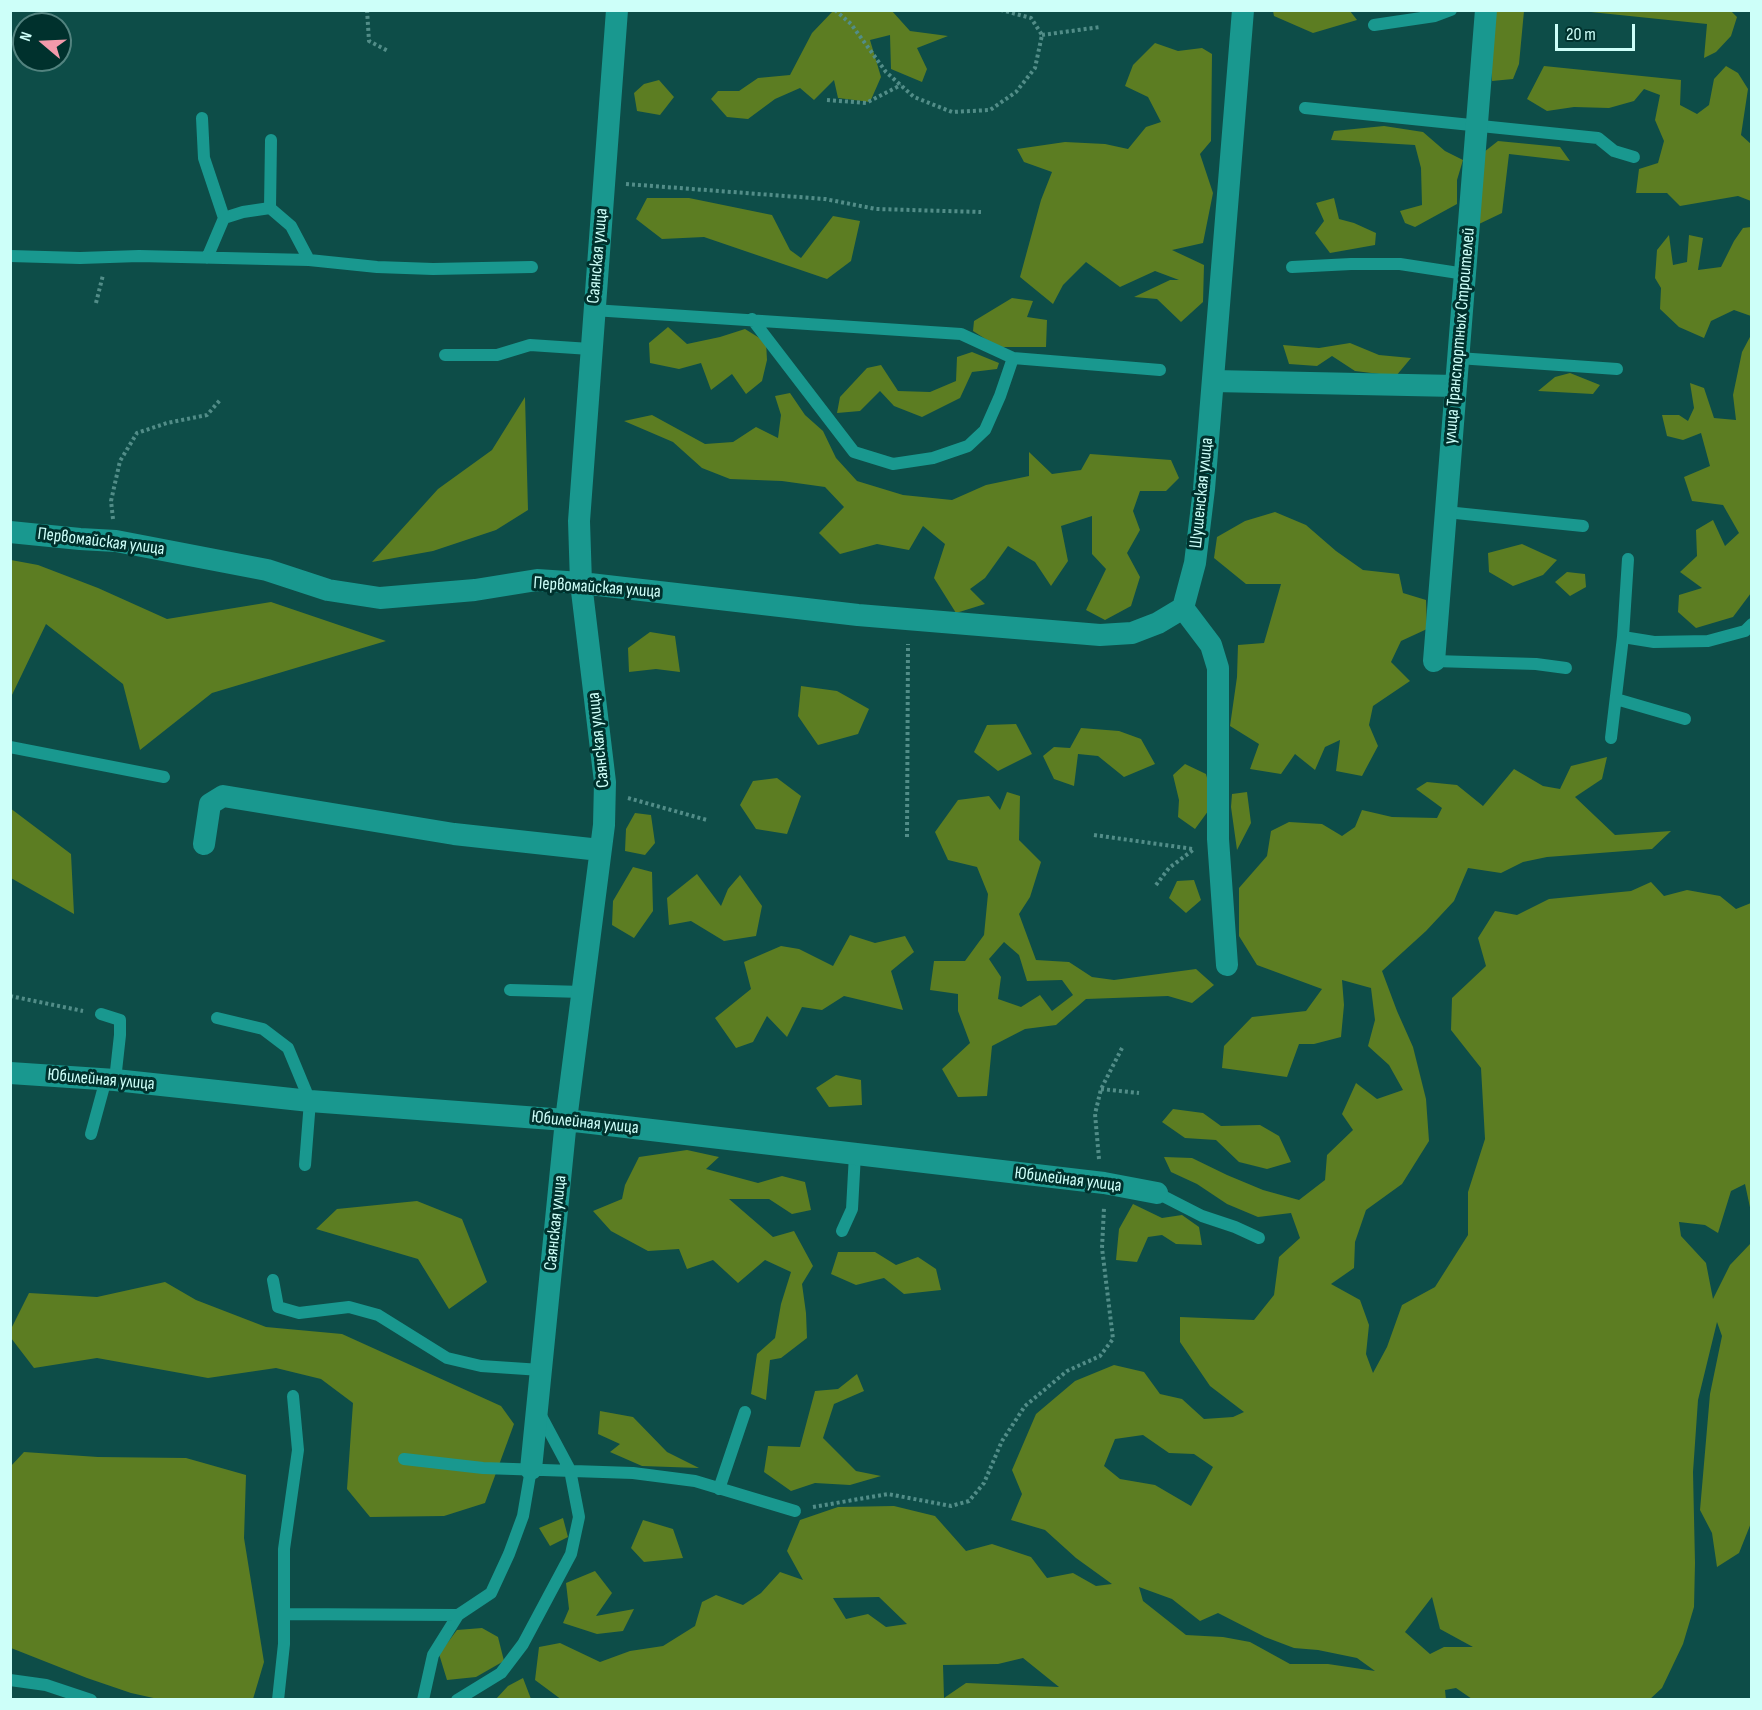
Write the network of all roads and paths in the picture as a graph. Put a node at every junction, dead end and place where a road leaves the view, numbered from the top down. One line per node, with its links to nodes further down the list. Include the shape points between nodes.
1 (367, 10): 11 (path, via 369,41)
2 (617, 10): 19 (street, Саянская улица)
3 (836, 10): 12 (path)
4 (1001, 10): 10 (path, via 1031,18)
5 (1243, 10): 39 (street, Шушенская улица)
6 (1451, 10): 8 (lane)
7 (1486, 10): 16 (street, улица Транспортных Строителей)
8 (1374, 25)
9 (1100, 27): 10 (path)
10 (1042, 35): 12 (path, via 1035,68 1016,92 990,110 952,112 914,97)
11 (388, 51)
12 (901, 85): 13 (path, via 867,103)
13 (827, 100)
14 (1305, 108): 16 (lane)
15 (202, 118): 22 (lane, via 204,158)
16 (1476, 126): 18 (lane, via 1598,138 1614,151); 29 (street, улица Транспортных Строителей)
17 (271, 140): 20 (lane)
18 (1634, 157)
19 (604, 183): 21 (path, via 825,200 876,209); 31 (street, Саянская улица)
20 (270, 208): 22 (lane); 26 (lane, via 291,226)
21 (981, 212)
22 (224, 218): 25 (lane)
23 (10, 256): 24 (lane)
24 (108, 257): 25 (lane); 30 (path)
25 (207, 258): 26 (lane)
26 (309, 260): 27 (lane, via 433,269)
27 (532, 267)
28 (1292, 267): 29 (lane, via 1400,264)
29 (1465, 274): 36 (street, улица Транспортных Строителей)
30 (96, 303)
31 (593, 310): 32 (lane); 33 (street, Саянская улица)
32 (752, 319): 35 (lane, via 961,334); 35 (lane, via 854,452 893,464 933,458 968,446 985,430)
33 (590, 349): 34 (lane, via 530,345 497,355); 47 (street, Саянская улица, via 579,521)
34 (445, 355)
35 (1013, 357): 38 (lane)
36 (1458, 358): 37 (lane); 40 (street, улица Транспортных Строителей)
37 (1617, 369)
38 (1160, 370)
39 (1213, 381): 40 (street); 48 (street, Шушенская улица, via 1195,563)
40 (1456, 386): 42 (street, улица Транспортных Строителей)
41 (221, 399): 45 (path, via 207,415 137,433 120,461 111,501)
42 (1446, 512): 43 (lane); 52 (street, улица Транспортных Строителей)
43 (1583, 525)
44 (10, 532): 45 (street, Первомайская улица)
45 (116, 541): 47 (street, Первомайская улица, via 267,570 328,590 380,598 537,580)
46 (1628, 559): 51 (lane)
47 (581, 583): 49 (street, Первомайская улица); 59 (street, Саянская улица)
48 (1183, 608): 49 (street, Первомайская улица, via 1132,633 1100,635); 63 (street, via 1211,645 1218,668)
49 (909, 619): 62 (path)
50 (1752, 624): 51 (lane, via 1745,631 1708,641 1654,642)
51 (1623, 637): 54 (lane)
52 (1434, 661): 53 (lane)
53 (1566, 668)
54 (1616, 699): 55 (lane); 56 (lane)
55 (1685, 719)
56 (1611, 738)
57 (10, 747): 58 (lane)
58 (164, 777)
59 (604, 792): 60 (path); 66 (street, Саянская улица)
60 (707, 819)
61 (1094, 835): 65 (path)
62 (907, 837)
63 (1218, 839): 65 (path); 68 (street)
64 (204, 844): 66 (street, via 210,804 223,796 454,834)
65 (1193, 849): 67 (path, via 1169,868)
66 (600, 850): 70 (street, Саянская улица)
67 (1156, 885)
68 (1227, 965)
69 (510, 990): 70 (lane)
70 (583, 992): 80 (street, Саянская улица)
71 (10, 996): 72 (path)
72 (101, 1014): 76 (lane, via 120,1020)
73 (217, 1018): 79 (lane, via 262,1029 288,1048)
74 (1122, 1048): 77 (path)
75 (10, 1073): 76 (street, Юбилейная улица)
76 (111, 1080): 79 (street, Юбилейная улица); 81 (lane)
77 (1101, 1089): 78 (path); 84 (path, via 1095,1114)
78 (1139, 1093)
79 (310, 1101): 80 (street, Юбилейная улица); 83 (lane)
80 (566, 1120): 82 (street, Юбилейная улица); 89 (street, Саянская улица)
81 (91, 1134)
82 (855, 1154): 84 (street, Юбилейная улица); 86 (lane, via 852,1209)
83 (304, 1165)
84 (1104, 1183): 85 (street, Юбилейная улица); 97 (path, via 1102,1248 1113,1339 1100,1356 1067,1371 1025,1406 1002,1441 984,1483 969,1501 951,1506 888,1494)
85 (1157, 1193): 87 (lane)
86 (842, 1231)
87 (1259, 1238)
88 (273, 1280): 89 (lane, via 278,1307 299,1313 349,1307 378,1315 447,1358 481,1366)
89 (541, 1370): 91 (street, Саянская улица)
90 (293, 1396): 98 (lane, via 298,1450 284,1549)
91 (537, 1408): 94 (street, Саянская улица); 95 (lane)
92 (745, 1412): 96 (lane)
93 (404, 1459): 94 (lane, via 483,1468)
94 (531, 1468): 95 (lane); 99 (lane, via 523,1516 491,1593)
95 (570, 1470): 96 (lane, via 633,1473 695,1481); 104 (lane, via 579,1517 571,1554 523,1644 501,1673)
96 (719, 1489): 97 (lane)
97 (795, 1511)
98 (284, 1614): 99 (lane); 102 (lane)
99 (458, 1615): 103 (lane, via 433,1654)
100 (10, 1680): 101 (lane, via 46,1685)
101 (91, 1700)
102 (278, 1700)
103 (423, 1700)
104 (457, 1700)

